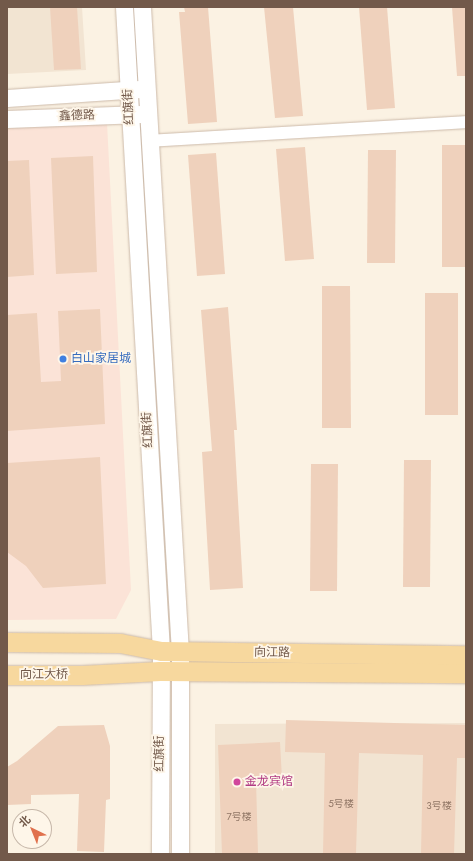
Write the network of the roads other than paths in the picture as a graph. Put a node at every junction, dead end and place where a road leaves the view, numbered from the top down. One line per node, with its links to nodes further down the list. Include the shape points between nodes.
1 (124, 7): 4 (main road, 红旗街)
2 (142, 7): 3 (main road)
3 (146, 89): 4 (main road, 鑫德路); 7 (main road)
4 (128, 90): 5 (main road, 鑫德路); 6 (main road, 红旗街)
5 (7, 98)
6 (129, 114): 7 (main road, 鑫德路); 8 (main road, 鑫德路); 12 (main road, 红旗街)
7 (147, 114): 10 (main road)
8 (7, 119)
9 (466, 122): 10 (street)
10 (149, 141): 13 (main road)
11 (7, 642): 12 (main road, 向江路, via 120,643)
12 (161, 651): 13 (main road, 向江路); 15 (main road, 红旗街)
13 (180, 652): 14 (main road, 向江路); 16 (main road)
14 (466, 655)
15 (160, 671): 16 (main road, 向江路); 19 (main road, 向江路); 20 (main road, 红旗街)
16 (180, 671): 17 (main road, 向江路); 21 (main road)
17 (466, 673)
18 (7, 675): 19 (main road, 向江大桥)
19 (82, 675)
20 (160, 854)
21 (180, 854)

